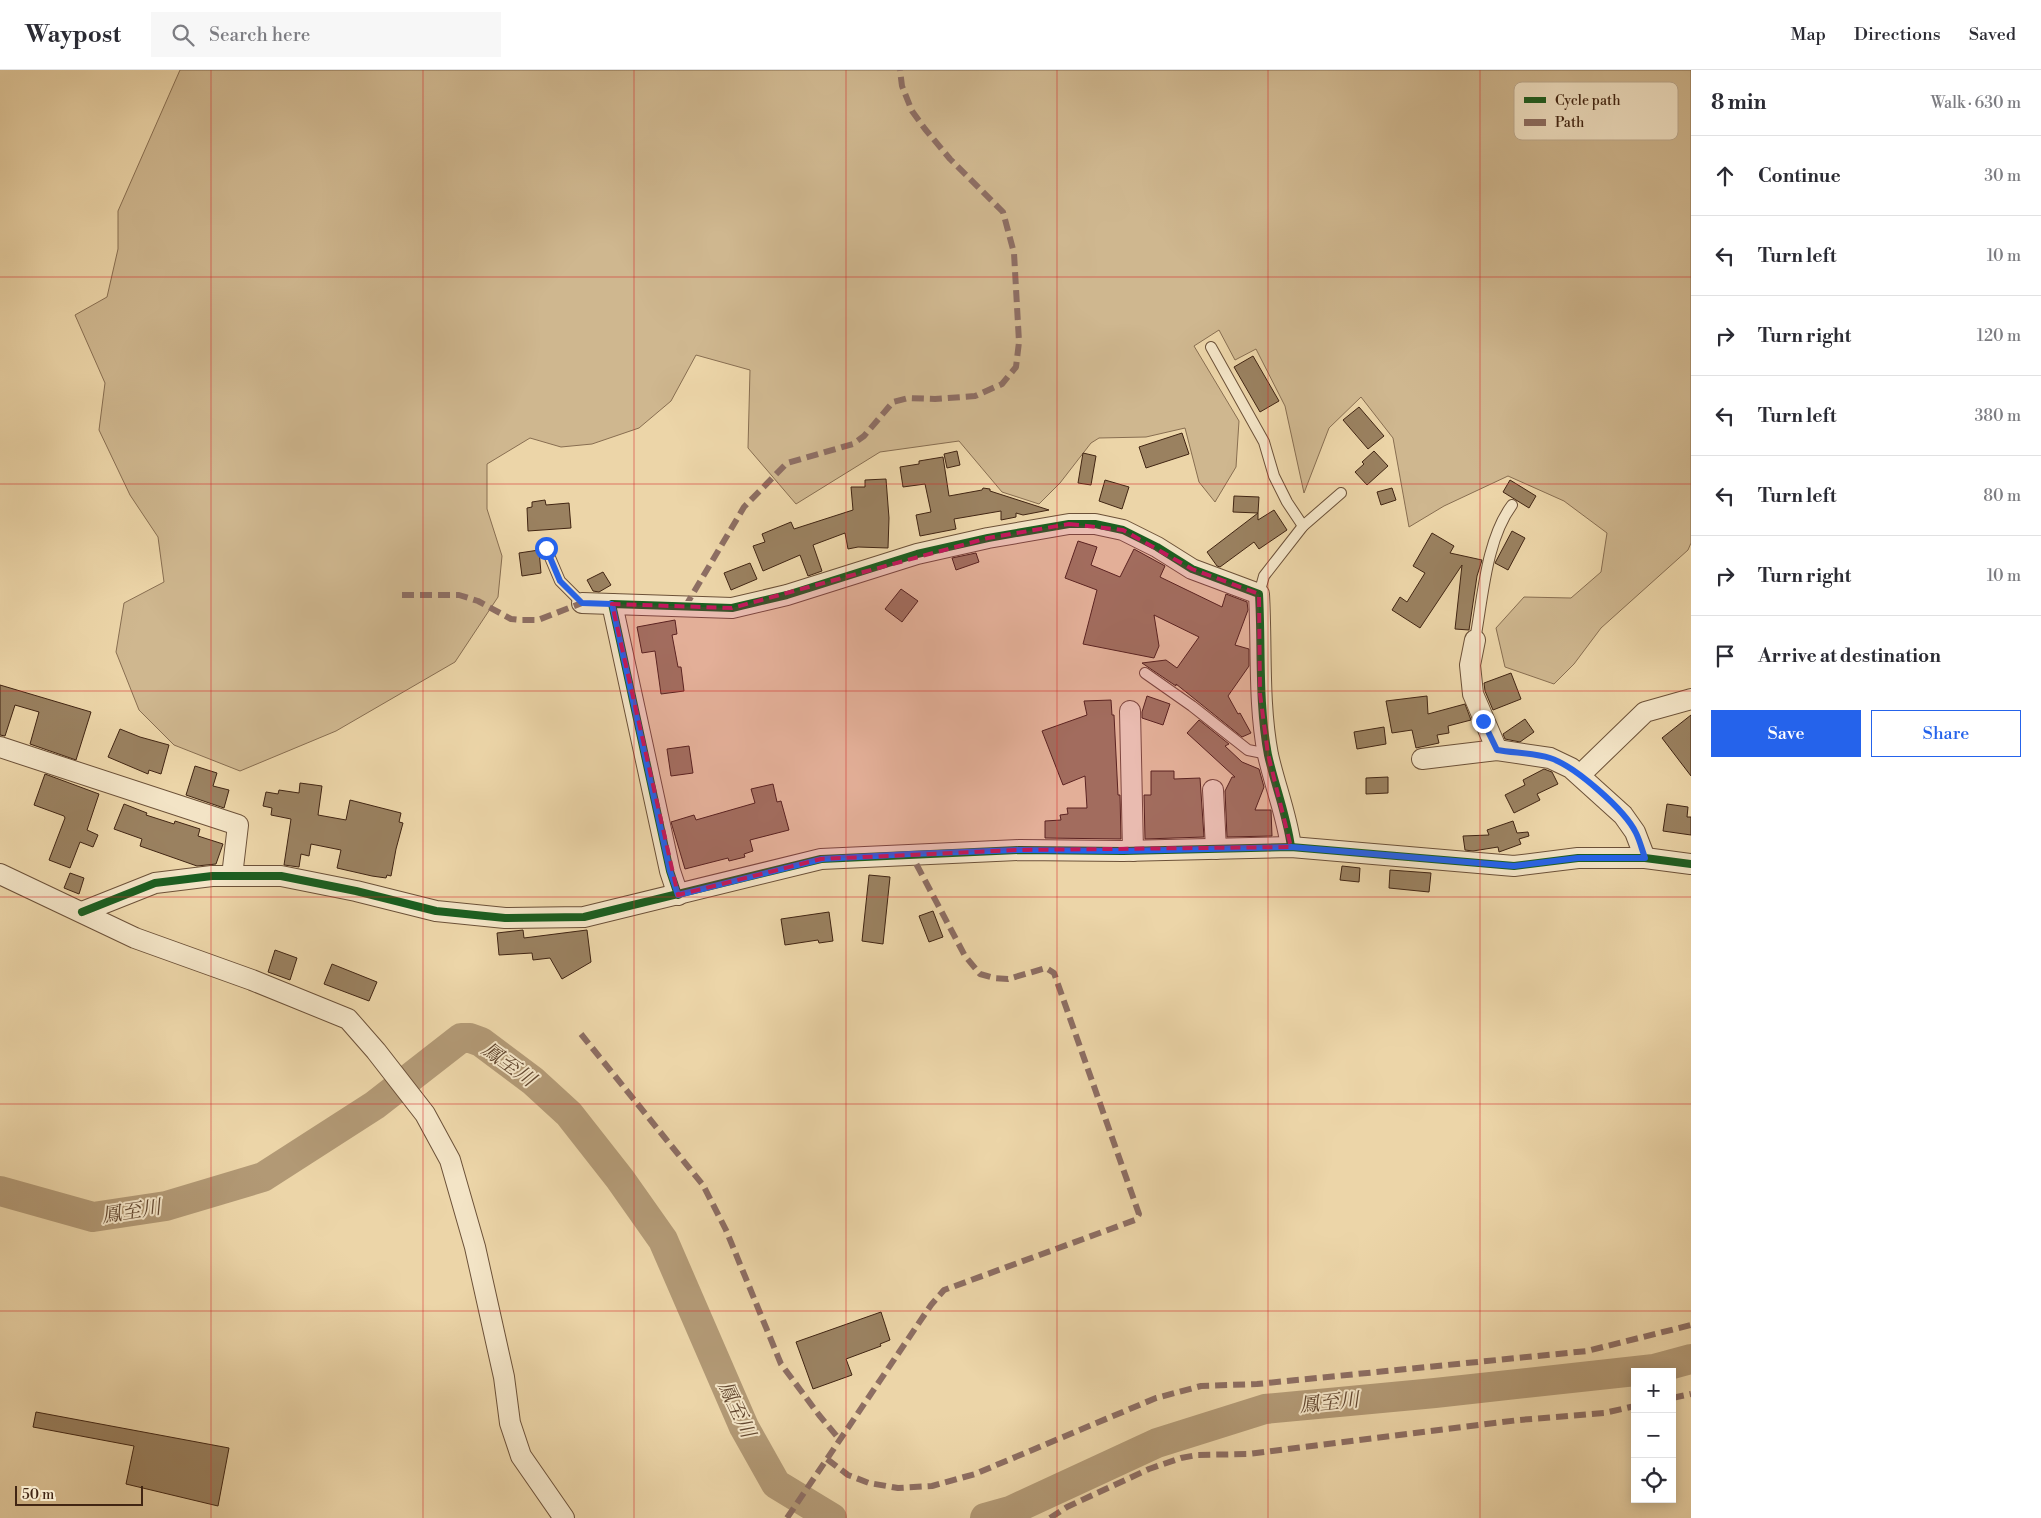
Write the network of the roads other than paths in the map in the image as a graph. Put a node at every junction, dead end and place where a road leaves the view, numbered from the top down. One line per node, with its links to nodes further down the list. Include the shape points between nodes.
1 (1211, 347): 4 (lane, via 1264,442 1274,476)
2 (1341, 493): 4 (lane)
3 (1512, 505): 9 (lane, via 1504,516 1490,556)
4 (1303, 526): 6 (lane, via 1264,576)
5 (546, 548): 7 (lane, via 560,581)
6 (1259, 594): 8 (street, via 1192,569 1123,530 1094,524 1069,524 917,554 787,595 732,608); 15 (street, via 1260,694)
7 (582, 603): 8 (street)
8 (612, 604): 26 (street)
9 (1476, 640): 14 (street, via 1470,665 1473,694)
10 (1145, 673): 15 (lane, via 1248,750)
11 (1691, 699): 17 (street, via 1645,712)
12 (1130, 711): 21 (street)
13 (0, 747): 25 (street, via 238,826)
14 (1497, 750): 16 (street); 17 (street, via 1550,758)
15 (1268, 754): 19 (street)
16 (1422, 759)
17 (1580, 775): 22 (street, via 1623,815 1636,832)
18 (1213, 790): 20 (street)
19 (1291, 847): 20 (street); 22 (street, via 1514,866 1578,858)
20 (1216, 849): 21 (street)
21 (1133, 851): 26 (street, via 1019,850 822,859)
22 (1645, 858): 23 (street)
23 (1691, 864)
24 (0, 874): 27 (street)
25 (232, 876): 26 (street, via 281,876 436,911 505,918 584,917); 27 (street, via 155,883)
26 (678, 895)
27 (82, 912): 28 (street, via 135,938 348,1019 376,1052 425,1114 450,1160 502,1368 510,1423 521,1456)
28 (564, 1518)

